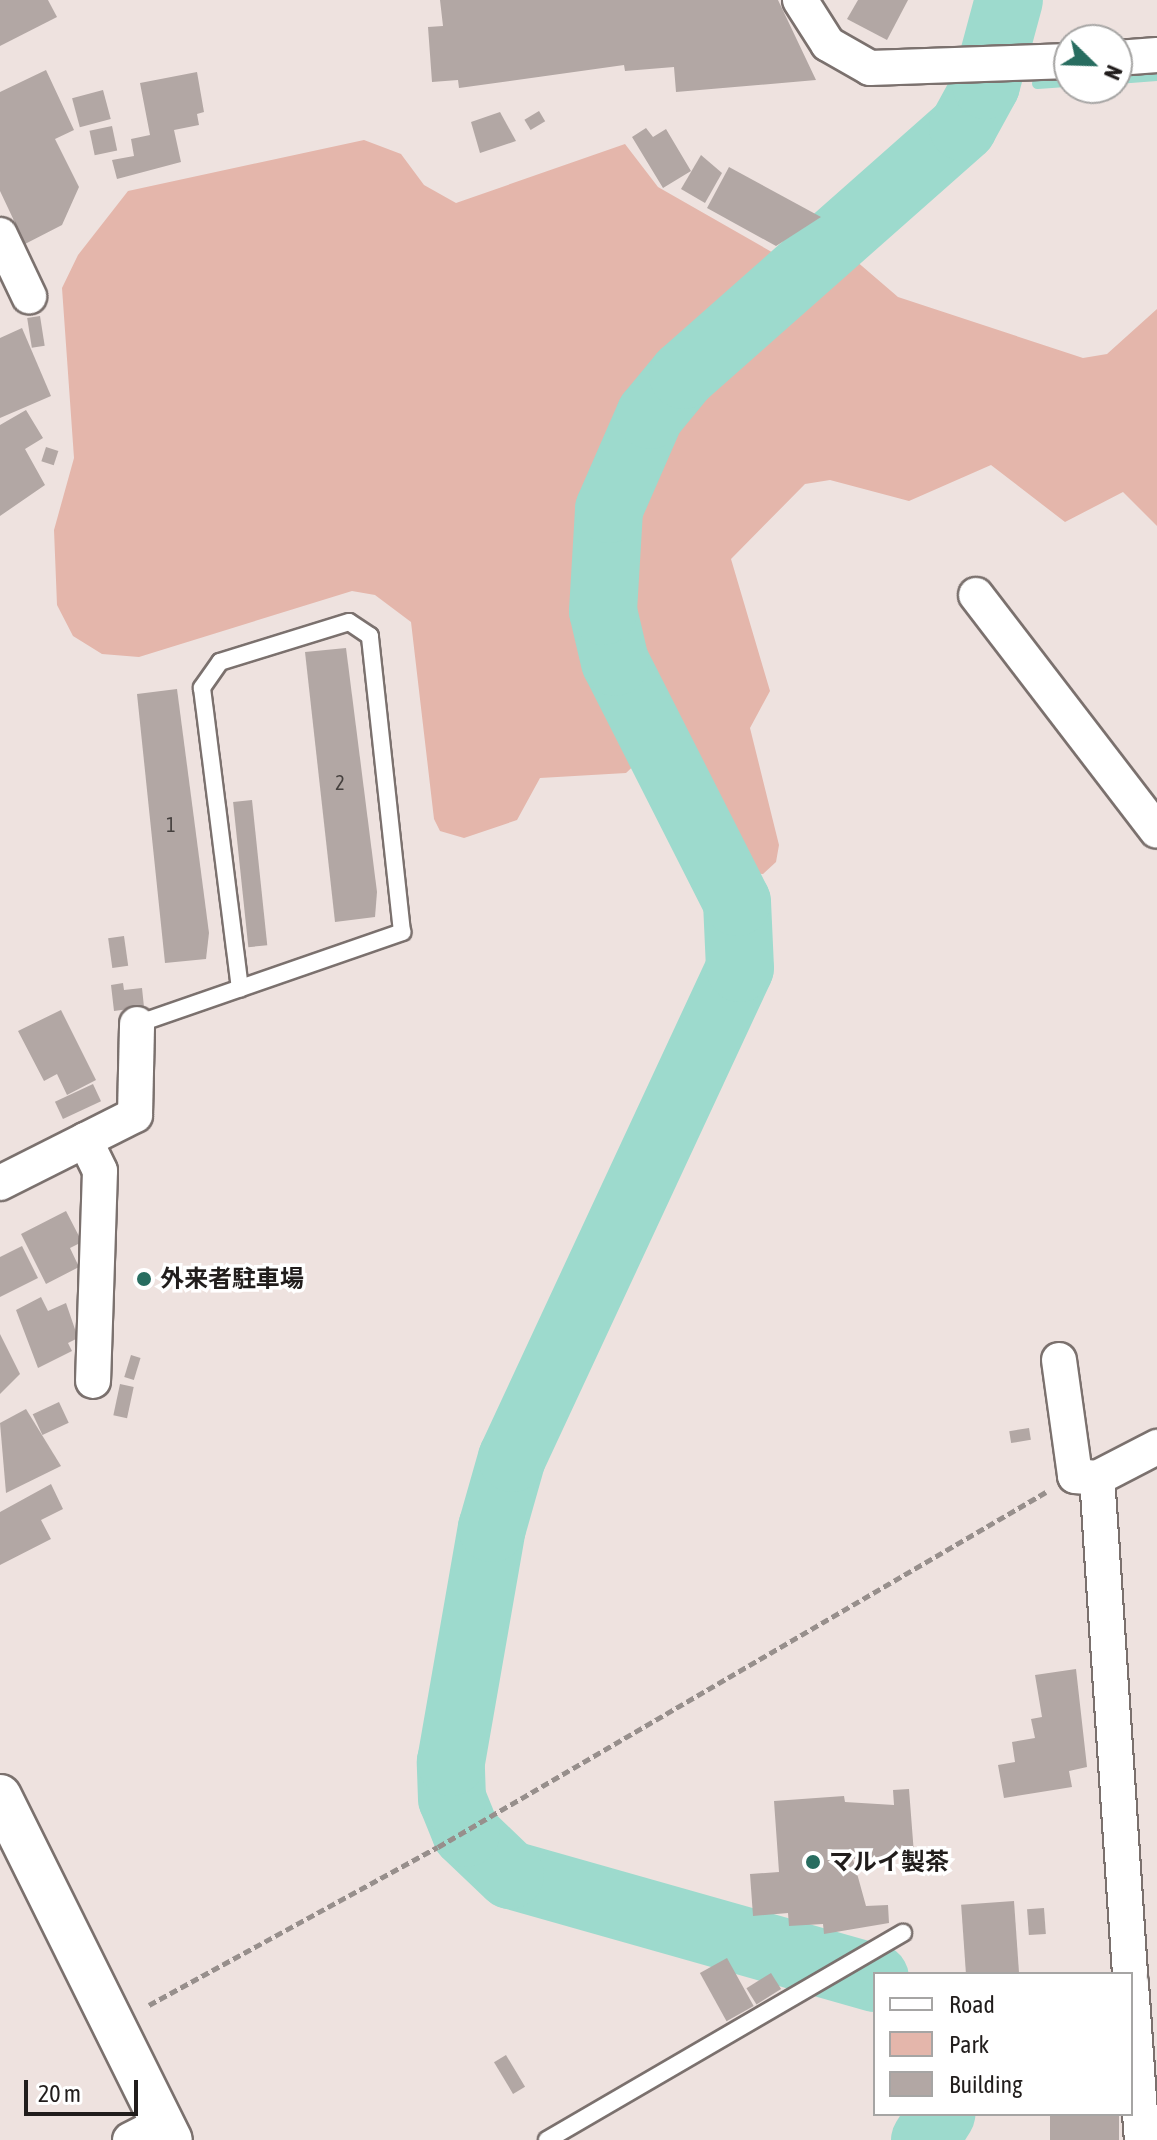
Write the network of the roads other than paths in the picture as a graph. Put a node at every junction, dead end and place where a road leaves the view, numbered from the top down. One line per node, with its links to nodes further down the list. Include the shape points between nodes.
1 (800, 0): 4 (street, via 828,44 870,68)
2 (1157, 55): 3 (street)
3 (1133, 57)
4 (1053, 62)
5 (0, 235): 6 (street)
6 (29, 296)
7 (976, 595): 8 (street)
8 (1157, 831)
9 (240, 989): 9 (lane, via 402,932 370,636 349,622 220,662 202,688); 10 (lane)
10 (137, 1024): 11 (street, via 135,1115)
11 (85, 1140): 12 (street); 14 (street, via 100,1171)
12 (0, 1183)
13 (1059, 1360): 16 (street)
14 (93, 1381)
15 (1157, 1447): 16 (street)
16 (1086, 1477): 19 (street)
17 (0, 1796): 21 (street, via 114,2024)
18 (903, 1933): 23 (lane)
19 (1130, 1972)
20 (1133, 2012): 24 (street)
21 (155, 2134)
22 (1157, 2138): 24 (street)
23 (547, 2140)
24 (1142, 2140)

